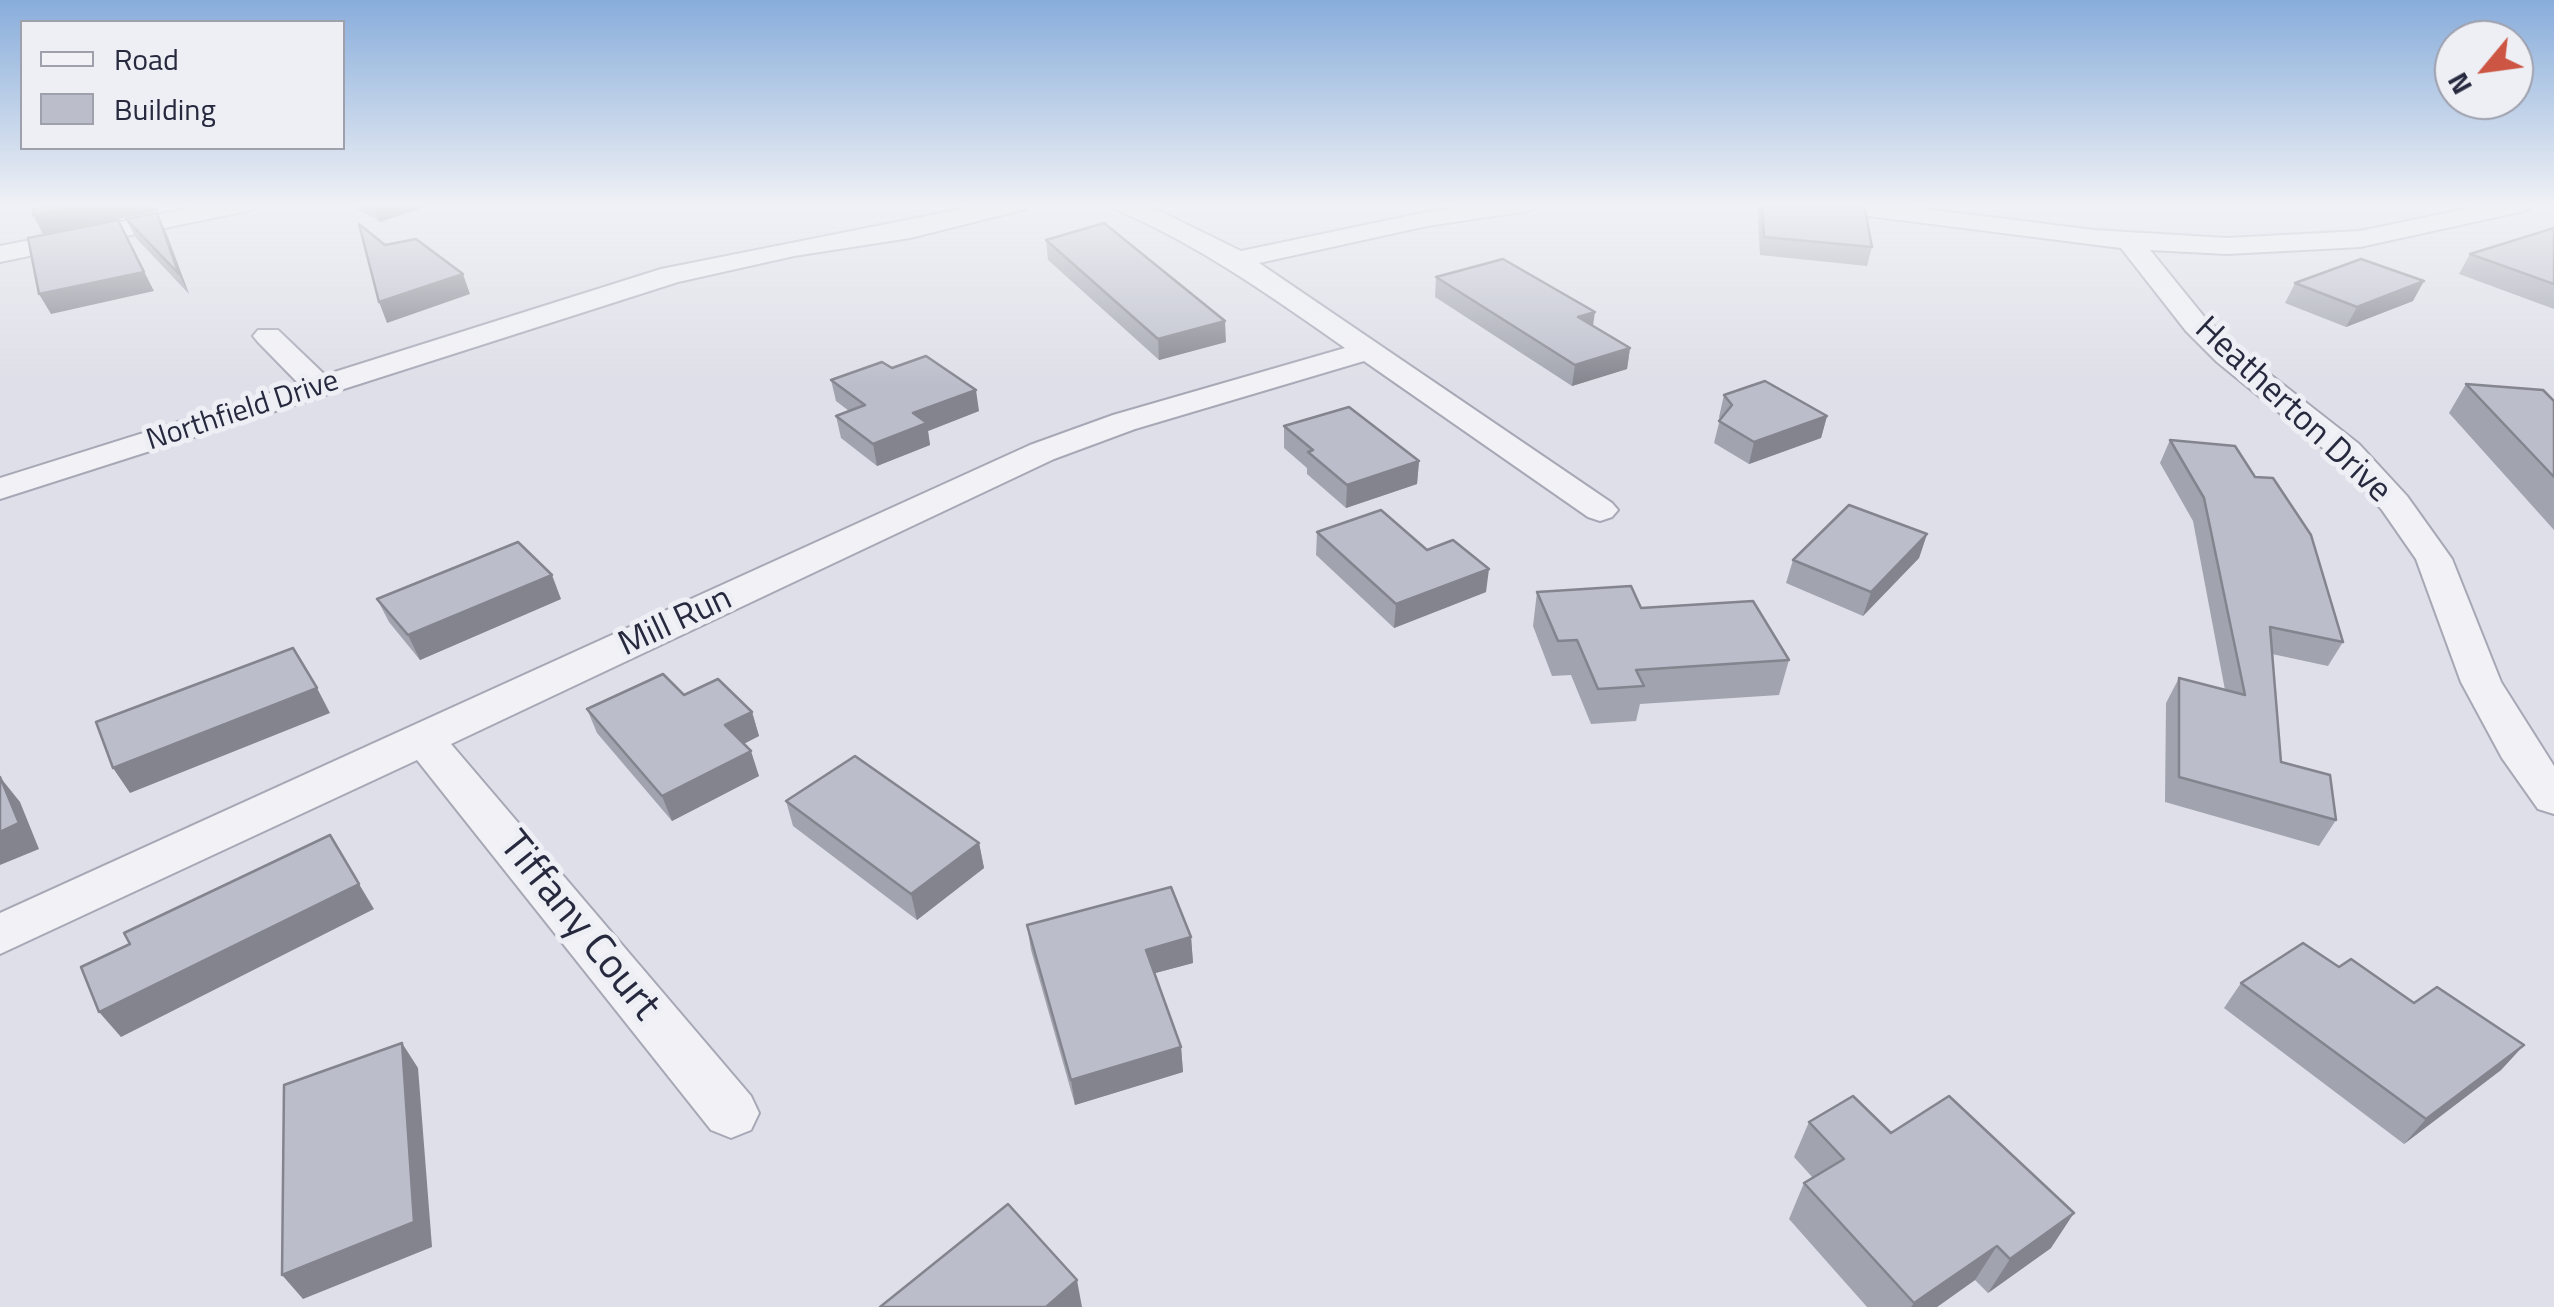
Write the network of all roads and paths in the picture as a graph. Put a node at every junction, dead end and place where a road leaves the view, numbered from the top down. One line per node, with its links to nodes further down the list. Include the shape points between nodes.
1 (715, 265): 6 (street, Northfield Drive)
2 (1244, 265): 5 (street)
3 (2148, 265): 10 (street, Heatherton Drive, via 2228,356 2348,451 2394,503 2434,560 2481,682)
4 (268, 336): 6 (street)
5 (1366, 351): 8 (street); 9 (street, Mill Run, via 1042,452)
6 (320, 387): 7 (street, Northfield Drive)
7 (0, 489)
8 (1600, 510)
9 (425, 741): 11 (street, Mill Run); 12 (street, Tiffany Court)
10 (2554, 798)
11 (0, 935)
12 (731, 1113)

